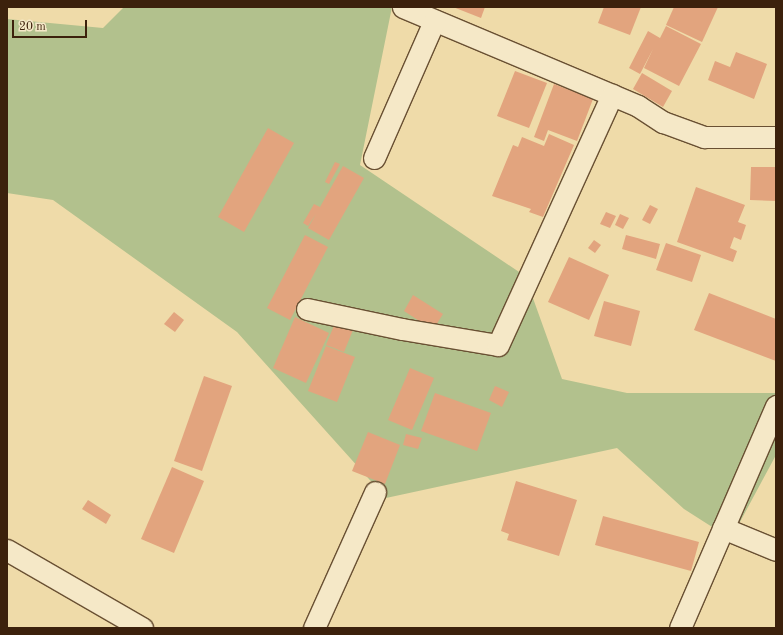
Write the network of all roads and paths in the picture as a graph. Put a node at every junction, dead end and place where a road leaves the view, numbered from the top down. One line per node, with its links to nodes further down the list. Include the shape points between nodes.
1 (403, 7): 2 (street)
2 (434, 21): 3 (street); 5 (street)
3 (612, 95): 4 (street, via 638,106 663,122 704,137); 6 (street, via 498,345 402,330)
4 (776, 137)
5 (374, 158)
6 (307, 309)
7 (776, 406): 9 (street)
8 (375, 492): 13 (street)
9 (723, 528): 11 (street); 14 (street)
10 (7, 550): 12 (street)
11 (776, 550)
12 (142, 628)
13 (314, 628)
14 (680, 628)

